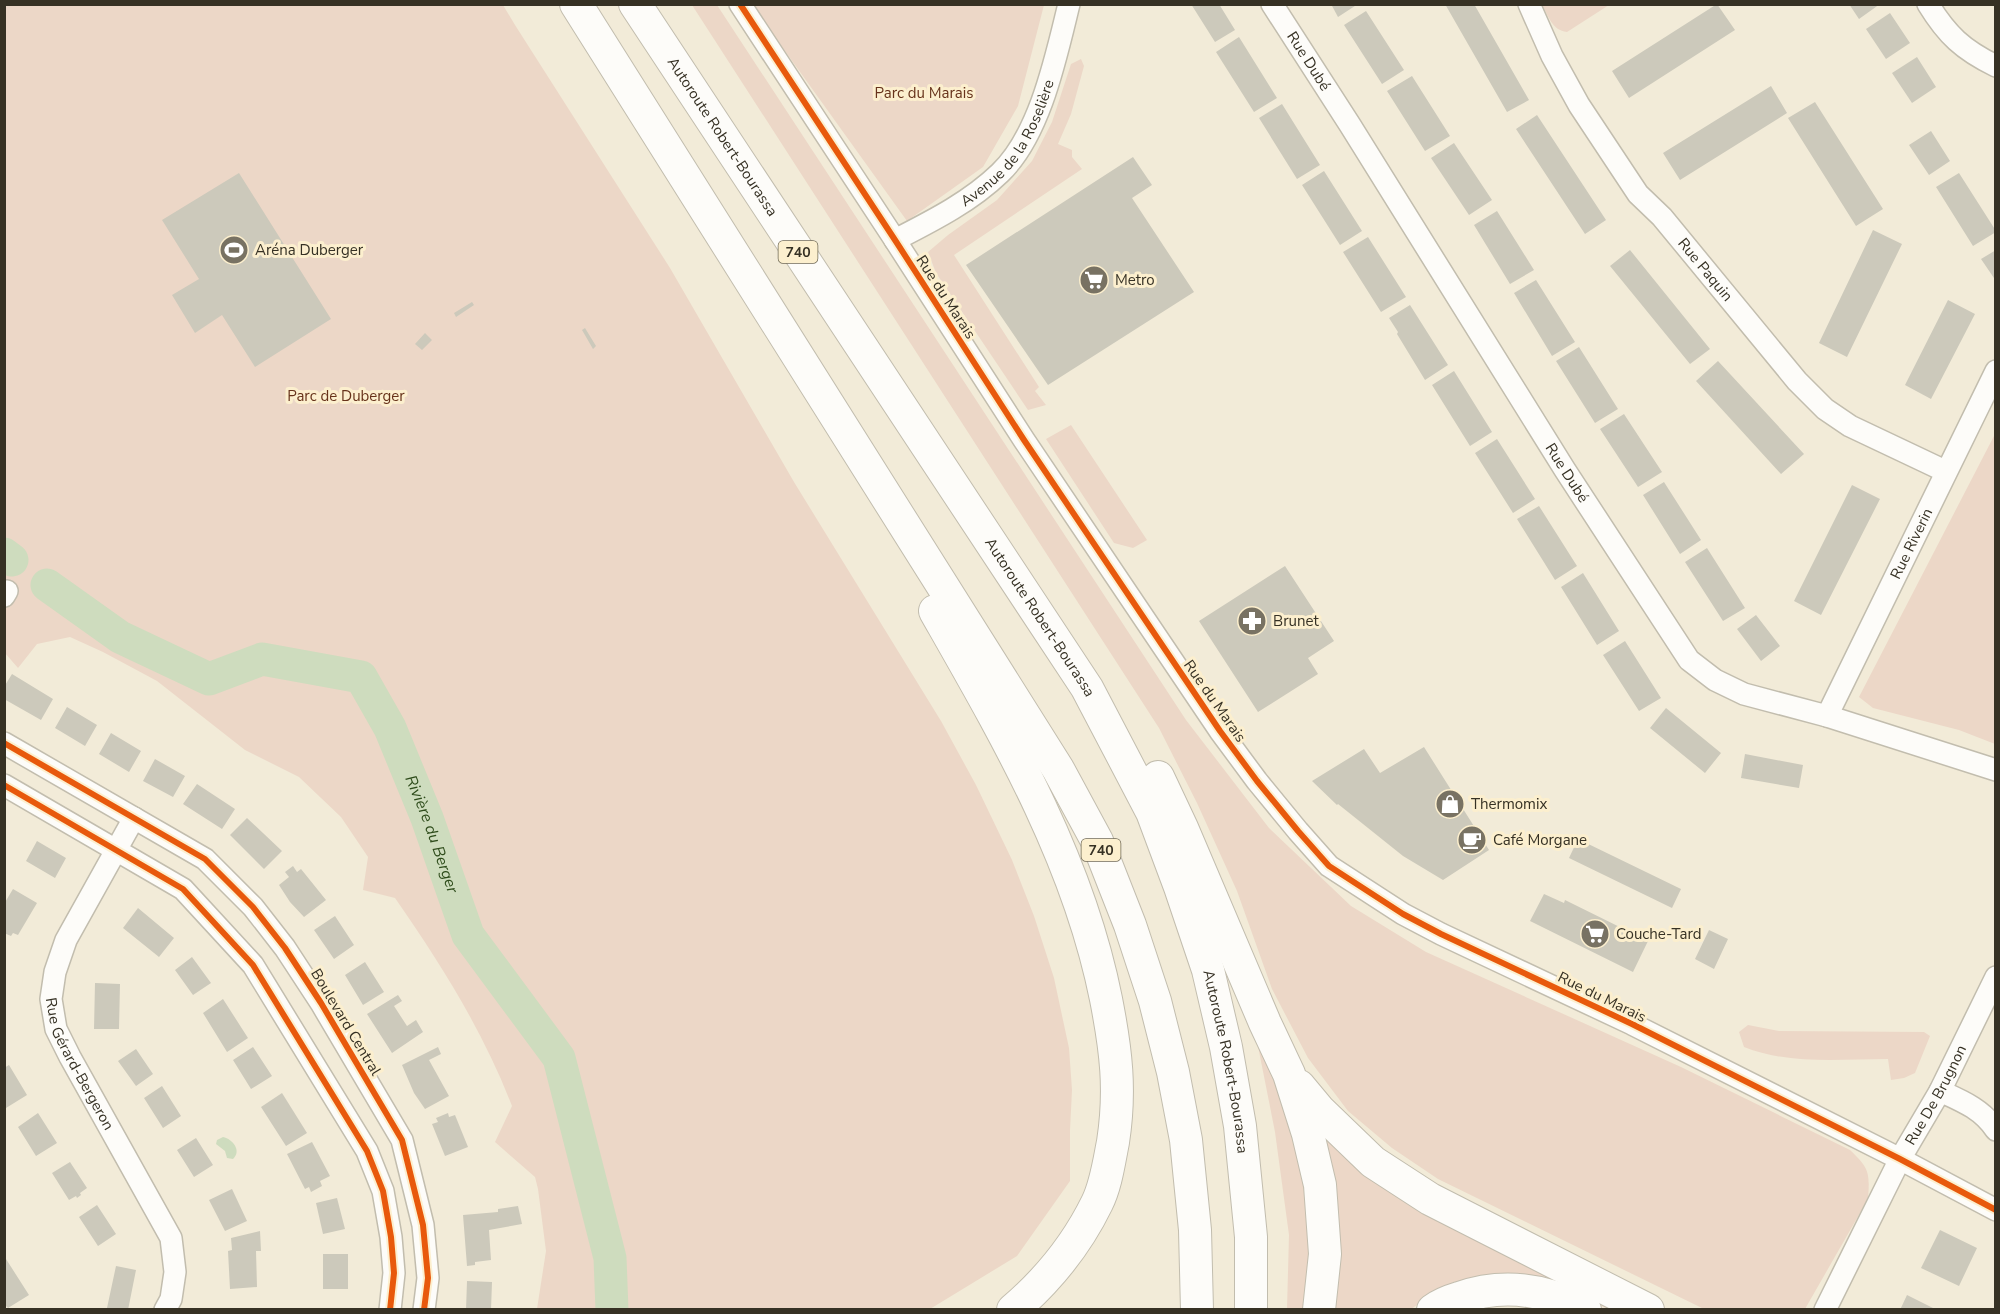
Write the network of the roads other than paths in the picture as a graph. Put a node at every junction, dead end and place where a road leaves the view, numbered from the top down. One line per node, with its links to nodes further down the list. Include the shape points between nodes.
1 (576, 4): 11 (highway, 740)
2 (635, 4): 13 (highway, Autoroute Robert-Bourassa / 740)
3 (740, 4): 9 (street, Rue du Marais)
4 (1069, 4): 9 (street, Avenue de la Roselière, via 1056,57 1019,150 978,192)
5 (1272, 4): 14 (street, Rue Dubé, via 1689,660 1715,680 1744,694)
6 (1529, 4): 12 (street, Rue Paquin, via 1579,105 1638,194 1662,217 1797,381 1825,409 1850,426)
7 (1928, 4): 8 (street, via 1958,43)
8 (1995, 66)
9 (896, 240): 24 (street, Rue du Marais, via 1024,440 1220,731 1329,866 1441,934 1632,1024)
10 (1995, 371): 12 (street, Rue Riverin)
11 (855, 446): 29 (highway, via 921,587 1015,753 1052,831 1080,900 1112,1029 1118,1111 1098,1202 1065,1255); 30 (highway, 740, via 1058,769 1097,841 1130,925 1173,1072 1186,1140 1194,1219)
12 (1945, 471): 14 (street, Rue Riverin)
13 (1087, 688): 21 (highway, via 1139,741 1158,776); 31 (highway, Autoroute Robert-Bourassa / 740, via 1152,812 1208,970 1240,1126 1251,1237)
14 (1827, 717): 16 (street, Rue Dubé)
15 (4, 743): 18 (street, Boulevard Central)
16 (1995, 770)
17 (4, 784): 19 (street)
18 (134, 818): 19 (street, Rue Gérard-Bergeron); 28 (street, Boulevard Central, via 205,859 253,907 327,1012 402,1140 423,1225 428,1278)
19 (117, 850): 26 (street, Rue Gérard-Bergeron, via 66,940 51,999 56,1029 70,1057 171,1238 176,1272); 27 (street, via 183,889 253,965 367,1151 383,1191 391,1237 394,1273)
20 (1995, 977): 22 (street, Rue De Brugnon)
21 (1289, 1074): 32 (highway, via 1320,1185 1325,1254); 35 (highway, via 1318,1110 1373,1162 1430,1199)
22 (1940, 1091): 23 (street, via 1974,1107); 24 (street, Rue De Brugnon)
23 (1995, 1130)
24 (1900, 1159): 25 (street, Rue du Marais); 36 (street, Rue De Brugnon)
25 (1995, 1210)
26 (165, 1310)
27 (390, 1310)
28 (424, 1310)
29 (1013, 1310)
30 (1197, 1310)
31 (1251, 1310)
32 (1319, 1310)
33 (1434, 1310): 34 (highway, via 1472,1294 1511,1288 1541,1292)
34 (1585, 1310)
35 (1648, 1310)
36 (1825, 1310)

